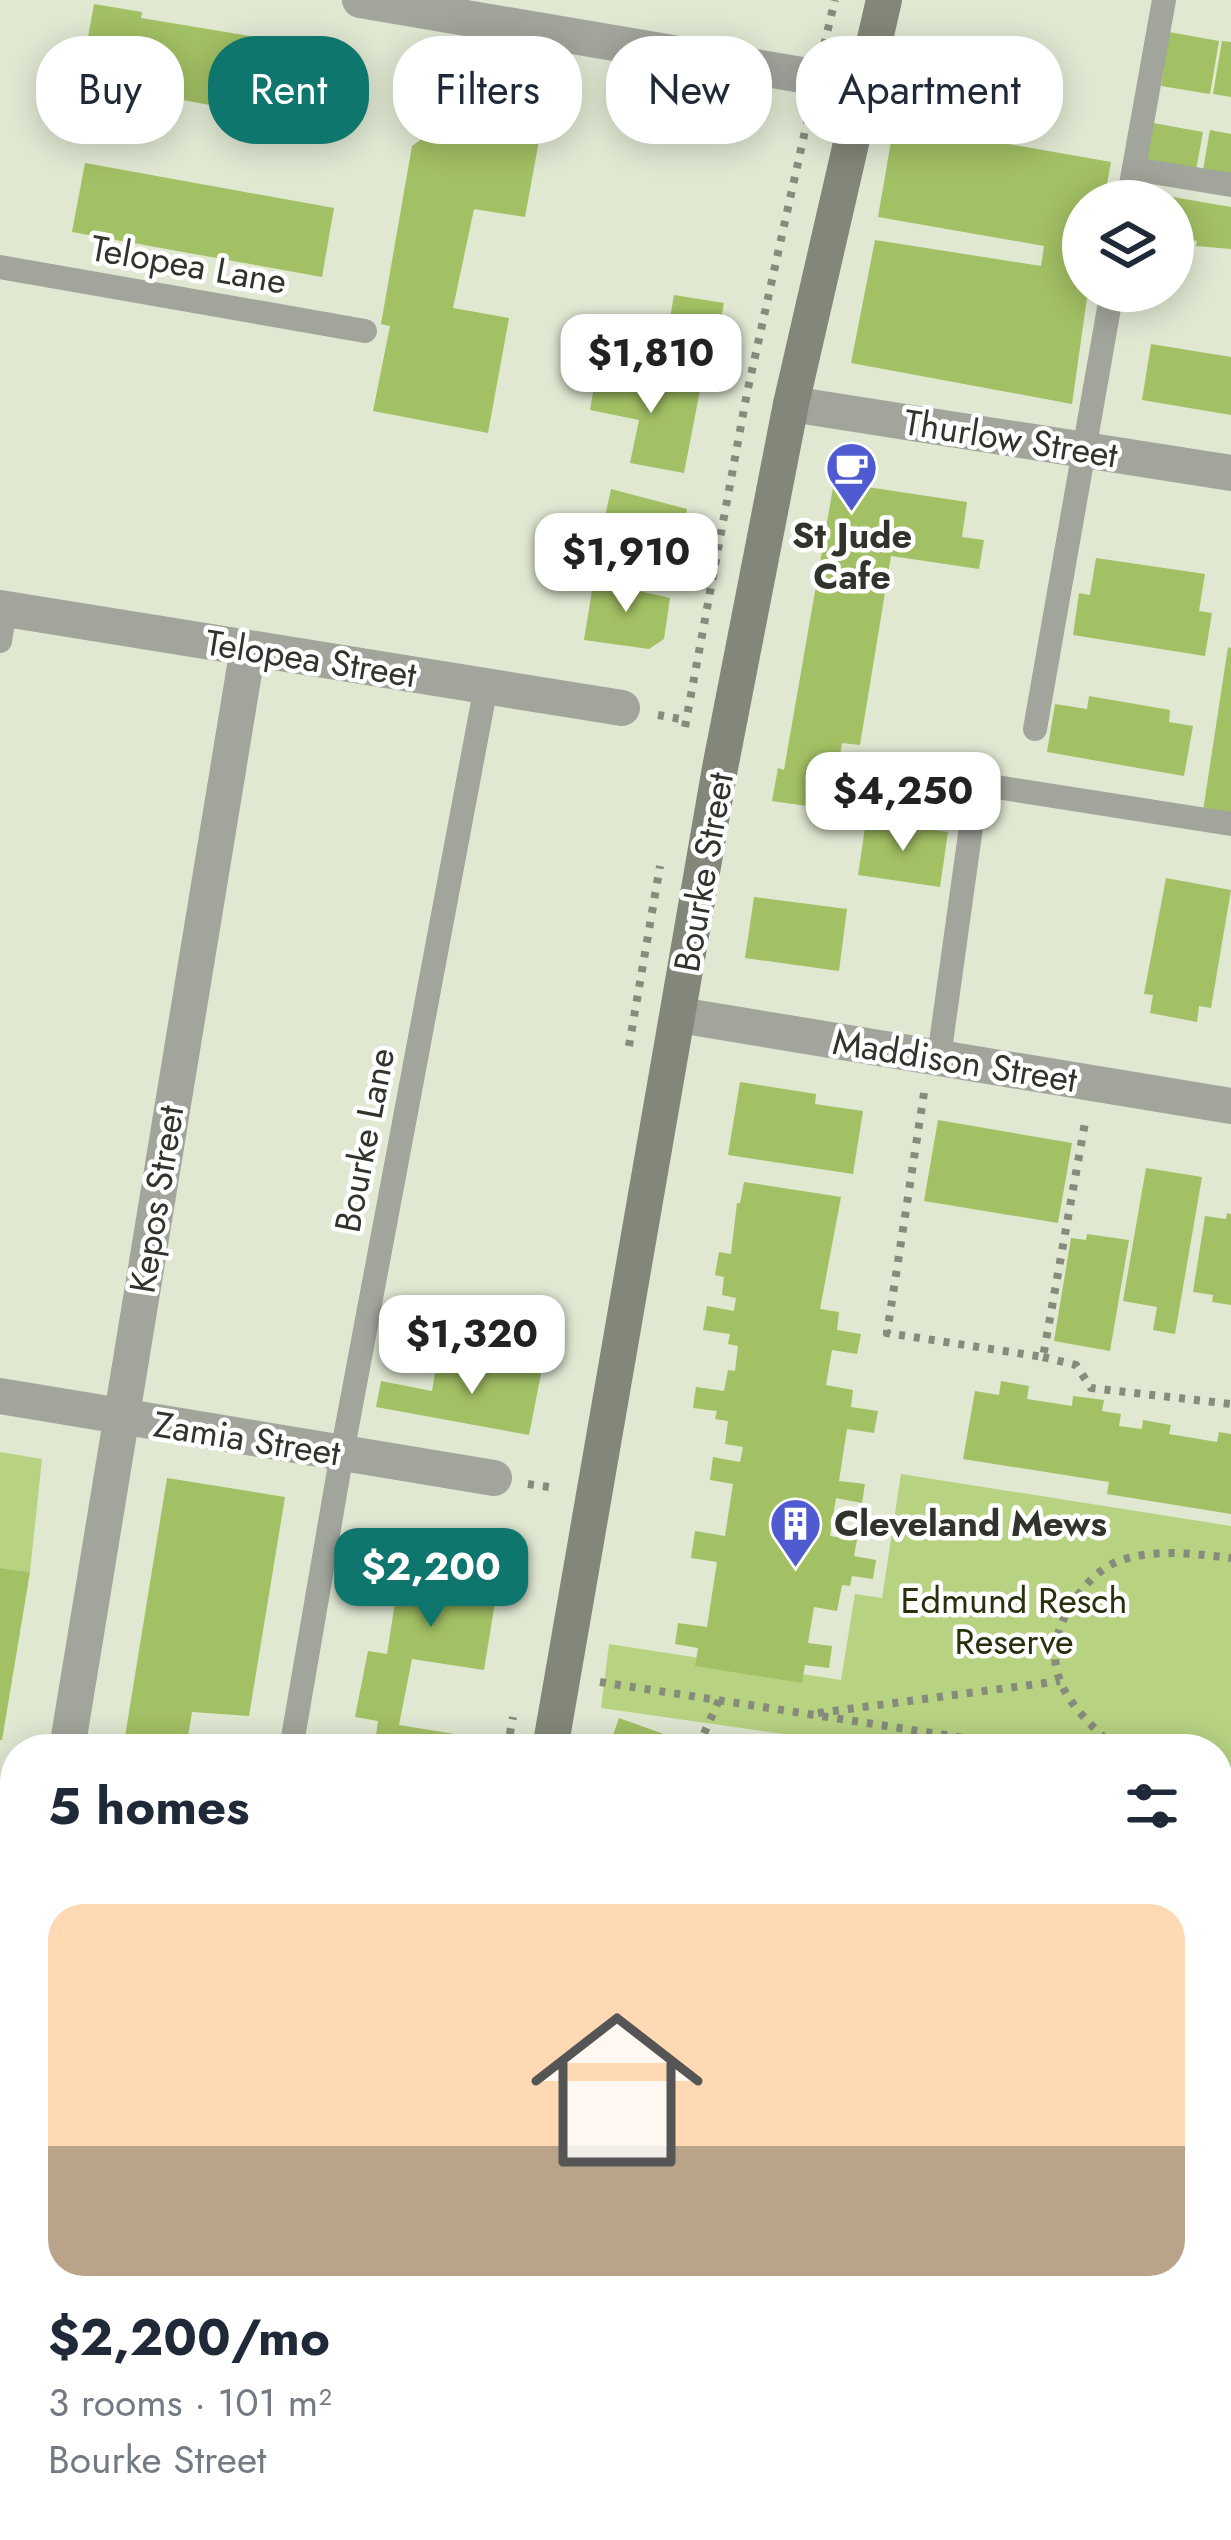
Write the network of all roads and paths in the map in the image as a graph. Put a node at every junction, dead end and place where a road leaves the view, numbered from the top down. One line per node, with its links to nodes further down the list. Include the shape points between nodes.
1 (360, 0): 7 (street)
2 (835, 0): 5 (path)
3 (884, 0): 6 (street, Bourke Street)
4 (1164, 0): 10 (lane)
5 (826, 36)
6 (877, 36)
7 (796, 76)
8 (802, 144): 23 (path)
9 (853, 144): 16 (street, Bourke Street)
10 (1134, 169): 11 (lane); 12 (lane)
11 (1132, 180)
12 (1231, 185)
13 (0, 267): 15 (lane, Telopea Lane)
14 (1108, 312): 17 (lane)
15 (365, 331)
16 (790, 404): 17 (street, Thurlow Street); 26 (street, Bourke Street)
17 (1084, 450): 18 (street, Thurlow Street); 24 (lane)
18 (1231, 473)
19 (2, 619): 20 (street, Telopea Street)
20 (248, 649): 21 (street, Telopea Street); 33 (street, Kepos Street)
21 (486, 686): 22 (street, Telopea Street); 34 (lane, Bourke Lane)
22 (622, 708)
23 (686, 720)
24 (1035, 729)
25 (1231, 824): 27 (lane, via 977,784)
26 (679, 1015): 27 (street, Maddison Street); 43 (street, Bourke Street)
27 (934, 1057): 28 (street, Maddison Street); 30 (path, via 886,1333)
28 (1092, 1083): 29 (street, Maddison Street); 30 (path)
29 (1231, 1106)
30 (1043, 1357): 32 (path, via 1076,1365 1091,1388)
31 (0, 1396): 33 (street, Zamia Street)
32 (1231, 1404)
33 (120, 1416): 34 (street, Zamia Street); 41 (street, Kepos Street)
34 (342, 1454): 35 (street, Zamia Street); 42 (lane, Bourke Lane)
35 (494, 1478)
36 (1231, 1558): 38 (path, via 1176,1552 1117,1561 1083,1586 1057,1630)
37 (588, 1680): 39 (path)
38 (1060, 1682): 40 (path); 46 (path)
39 (719, 1700): 40 (path); 44 (path)
40 (806, 1715): 45 (path)
41 (69, 1734)
42 (294, 1734)
43 (553, 1734)
44 (704, 1734)
45 (935, 1734)
46 (1101, 1734)

